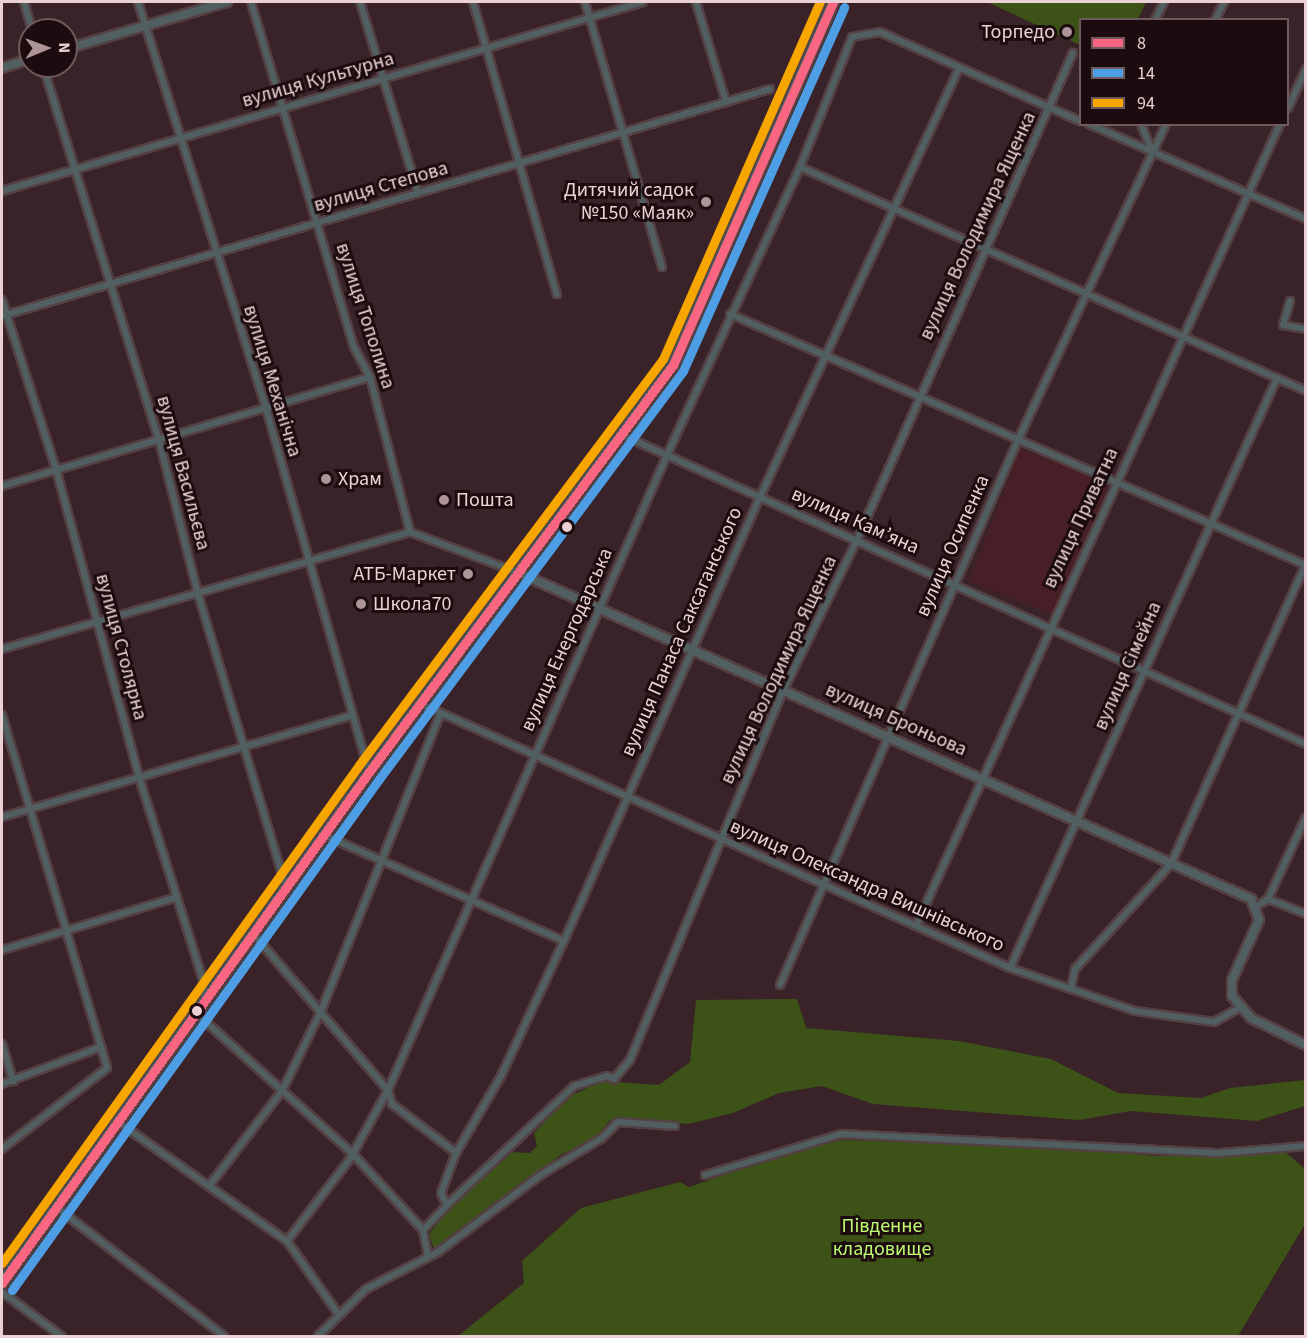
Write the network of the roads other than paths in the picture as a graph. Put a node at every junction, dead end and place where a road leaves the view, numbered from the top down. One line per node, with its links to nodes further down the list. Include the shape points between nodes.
1 (24, 2): 14 (street)
2 (138, 2): 17 (street, вулиця Механічна)
3 (227, 2): 17 (street)
4 (251, 2): 30 (street, вулиця Тополина)
5 (360, 2): 26 (street)
6 (473, 2): 19 (street)
7 (585, 2): 13 (street)
8 (643, 2): 13 (street, вулиця Культурна)
9 (696, 2): 28 (street)
10 (833, 2): 67 (main road, via 680,351)
11 (1164, 2): 15 (street)
12 (1224, 2): 16 (street)
13 (590, 17): 19 (street, вулиця Культурна); 37 (street)
14 (29, 18)
15 (1156, 18)
16 (1216, 18)
17 (145, 26): 18 (street); 38 (street, вулиця Механічна)
18 (78, 46)
19 (486, 48): 26 (street, вулиця Культурна); 40 (street)
20 (1073, 52): 31 (street, вулиця Володимира Ященка)
21 (18, 63): 22 (street)
22 (2, 68)
23 (1305, 69): 29 (street)
24 (958, 70): 31 (street); 41 (street, вулиця Енергодарська, via 879,32 852,37); 46 (street, вулиця Панаса Саксаганського)
25 (46, 78): 42 (street, вулиця Васильєва)
26 (383, 78): 30 (street, вулиця Культурна); 44 (street)
27 (770, 89): 28 (street, вулиця Степова)
28 (726, 102): 37 (street, вулиця Степова)
29 (1289, 104)
30 (283, 108): 38 (street, вулиця Культурна); 48 (street, вулиця Тополина)
31 (1050, 108): 32 (street); 49 (street, вулиця Володимира Ященка)
32 (1079, 121)
33 (1093, 126): 39 (street)
34 (1142, 126): 39 (street)
35 (1165, 126): 39 (street, вулиця Осипенка)
36 (1279, 126): 45 (street, вулиця Приватна)
37 (623, 133): 40 (street, вулиця Степова); 51 (street)
38 (179, 138): 42 (street, вулиця Культурна); 50 (street, вулиця Механічна)
39 (1153, 153): 45 (street); 53 (street, вулиця Осипенка)
40 (518, 164): 44 (street, вулиця Степова); 54 (street)
41 (800, 167): 46 (street); 57 (street, вулиця Енергодарська)
42 (73, 170): 43 (street, вулиця Культурна); 52 (street, вулиця Васильєва)
43 (2, 191)
44 (418, 193): 48 (street, вулиця Степова)
45 (1248, 194): 47 (street); 60 (street, вулиця Приватна)
46 (896, 208): 49 (street); 61 (street, вулиця Панаса Саксаганського)
47 (1305, 219)
48 (317, 223): 50 (street, вулиця Степова); 62 (street, вулиця Тополина, via 354,347)
49 (985, 248): 53 (street); 65 (street, вулиця Володимира Ященка)
50 (213, 253): 52 (street, вулиця Степова); 66 (street, вулиця Механічна)
51 (662, 267)
52 (107, 284): 58 (street, вулиця Степова); 68 (street, вулиця Васильєва)
53 (1086, 292): 60 (street); 69 (street, вулиця Осипенка)
54 (557, 294)
55 (2, 300): 58 (street, вулиця Столярна)
56 (1290, 301): 59 (street, via 1283,325)
57 (730, 314): 61 (street); 70 (street, вулиця Енергодарська)
58 (4, 315): 71 (street, вулиця Столярна)
59 (1305, 329)
60 (1182, 337): 63 (street); 72 (street, вулиця Приватна)
61 (827, 354): 65 (street); 74 (street, вулиця Панаса Саксаганського)
62 (370, 377): 66 (street); 76 (street, вулиця Тополина)
63 (1277, 378): 64 (street); 75 (street, вулиця Сімейна)
64 (1305, 391)
65 (920, 393): 69 (street); 77 (street, вулиця Володимира Ященка)
66 (266, 408): 68 (street); 78 (street, вулиця Механічна)
67 (620, 434): 70 (street, вулиця Кам’яна); 80 (main road)
68 (159, 440): 71 (street); 82 (street, вулиця Васильєва)
69 (1018, 440): 72 (street); 81 (street, вулиця Осипенка)
70 (667, 455): 74 (street, вулиця Кам’яна); 83 (street, вулиця Енергодарська)
71 (56, 469): 73 (street); 84 (street, вулиця Столярна)
72 (1116, 481): 75 (street); 85 (street, вулиця Приватна)
73 (2, 486)
74 (760, 497): 77 (street, вулиця Кам’яна); 87 (street, вулиця Панаса Саксаганського)
75 (1209, 521): 79 (street); 88 (street, вулиця Сімейна)
76 (410, 532): 78 (street); 80 (street)
77 (857, 540): 81 (street, вулиця Кам’яна); 89 (street, вулиця Володимира Ященка)
78 (306, 562): 82 (street); 93 (street, вулиця Механічна)
79 (1305, 564): 91 (street)
80 (517, 572): 83 (street, вулиця Броньова); 90 (main road)
81 (956, 584): 85 (street, вулиця Кам’яна); 95 (street, вулиця Осипенка)
82 (198, 594): 84 (street); 97 (street, вулиця Васильєва)
83 (598, 610): 87 (street, вулиця Броньова); 98 (street, вулиця Енергодарська)
84 (97, 622): 86 (street); 101 (street, вулиця Столярна)
85 (1049, 627): 88 (street, вулиця Кам’яна); 100 (street, вулиця Приватна)
86 (2, 649)
87 (691, 650): 89 (street, вулиця Броньова); 102 (street, вулиця Панаса Саксаганського)
88 (1146, 670): 91 (street, вулиця Кам’яна); 106 (street, вулиця Сімейна)
89 (784, 689): 95 (street, вулиця Броньова); 109 (street, вулиця Володимира Ященка)
90 (421, 704): 94 (street, вулиця Олександра Вишнівського); 99 (main road)
91 (1240, 714): 96 (street, вулиця Кам’яна); 111 (street)
92 (2, 715): 103 (street)
93 (352, 715): 97 (street); 99 (street, вулиця Механічна)
94 (440, 717): 98 (street, вулиця Олександра Вишнівського); 110 (street)
95 (886, 733): 100 (street, вулиця Броньова); 112 (street, вулиця Осипенка)
96 (1305, 744)
97 (243, 746): 101 (street); 113 (street, вулиця Васильєва)
98 (533, 756): 102 (street, вулиця Олександра Вишнівського); 116 (street, вулиця Енергодарська)
99 (369, 772): 108 (main road)
100 (982, 776): 106 (street, вулиця Броньова); 119 (street, вулиця Приватна)
101 (139, 777): 103 (street); 114 (street, вулиця Столярна)
102 (626, 797): 109 (street, вулиця Олександра Вишнівського); 122 (street, вулиця Панаса Саксаганського)
103 (29, 809): 104 (street); 120 (street)
104 (2, 817)
105 (1305, 817): 107 (street)
106 (1077, 821): 111 (street, вулиця Броньова); 124 (street, вулиця Сімейна)
107 (1303, 833): 115 (street)
108 (326, 836): 110 (street); 113 (main road)
109 (721, 839): 112 (street, вулиця Олександра Вишнівського); 145 (street, вулиця Володимира Ященка, via 630,1060 614,1079 607,1076 574,1086)
110 (379, 862): 116 (street); 129 (street)
111 (1171, 864): 117 (street, вулиця Броньова); 126 (street, via 1076,969)
112 (819, 885): 119 (street, вулиця Олександра Вишнівського); 125 (street, вулиця Осипенка)
113 (287, 890): 121 (main road)
114 (177, 897): 120 (street); 127 (street, вулиця Столярна, via 203,981)
115 (1268, 899): 117 (street); 118 (street)
116 (474, 902): 122 (street); 135 (street, вулиця Енергодарська)
117 (1257, 906): 128 (street, via 1259,920 1232,980)
118 (1305, 914)
119 (916, 926): 124 (street, вулиця Олександра Вишнівського)
120 (63, 931): 123 (street); 132 (street)
121 (254, 935): 127 (main road); 129 (street)
122 (564, 941): 141 (street, вулиця Панаса Саксаганського, via 501,1076)
123 (2, 950)
124 (1010, 968): 126 (street, вулиця Олександра Вишнівського)
125 (780, 984)
126 (1071, 989): 128 (street, вулиця Олександра Вишнівського, via 1135,1011 1214,1022)
127 (200, 1008): 136 (street); 137 (main road)
128 (1237, 1009): 131 (street)
129 (321, 1011): 135 (street); 136 (street)
130 (2, 1044): 133 (street)
131 (1305, 1045)
132 (101, 1047): 133 (street); 140 (street, via 106,1072)
133 (13, 1081): 134 (street)
134 (2, 1084)
135 (388, 1090): 141 (street, via 392,1104); 142 (street, вулиця Енергодарська)
136 (282, 1091): 142 (street); 144 (street)
137 (118, 1122): 144 (street); 146 (main road)
138 (675, 1126): 149 (street, via 618,1122 602,1138 542,1174)
139 (1305, 1146): 143 (street, via 1221,1153 842,1134)
140 (2, 1149)
141 (456, 1153): 145 (street, вулиця Панаса Саксаганського, via 441,1193)
142 (351, 1156): 147 (street); 148 (street, вулиця Енергодарська)
143 (705, 1175)
144 (209, 1186): 148 (street)
145 (447, 1205): 147 (street, вулиця Володимира Ященка)
146 (56, 1207): 150 (main road); 154 (street)
147 (423, 1230): 149 (street)
148 (287, 1241): 152 (street)
149 (428, 1256): 152 (street, via 366,1289)
150 (2, 1283)
151 (2, 1292): 153 (street)
152 (339, 1315): 155 (street)
153 (61, 1336)
154 (224, 1336)
155 (318, 1336)

